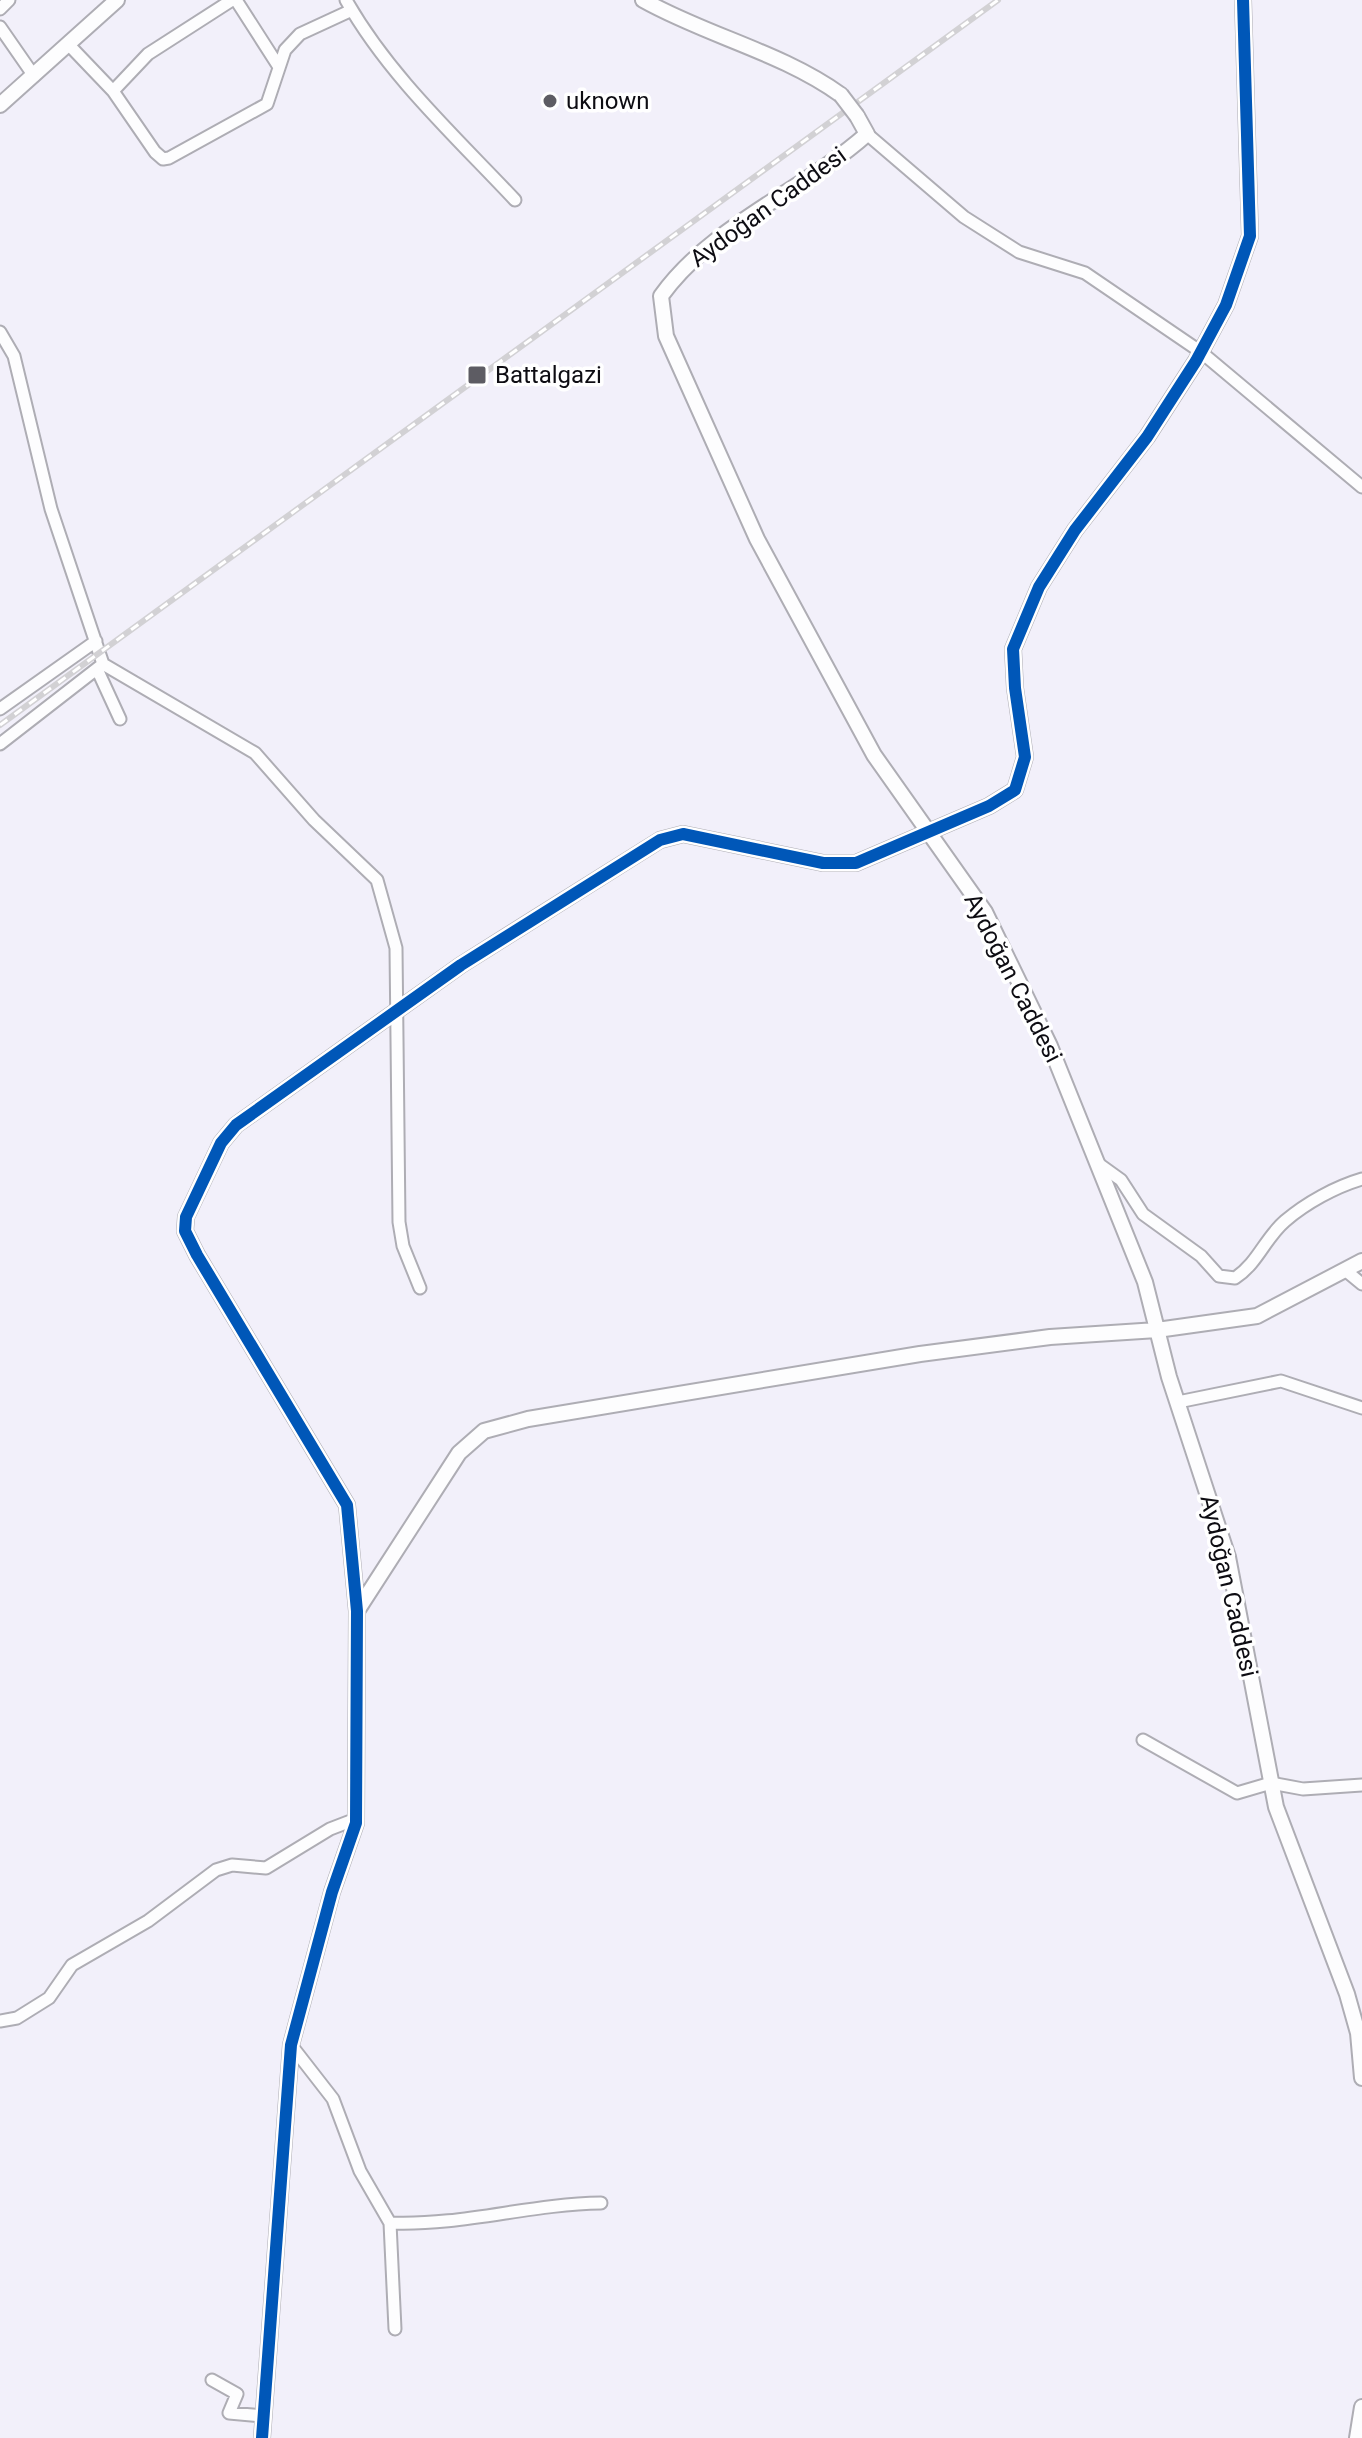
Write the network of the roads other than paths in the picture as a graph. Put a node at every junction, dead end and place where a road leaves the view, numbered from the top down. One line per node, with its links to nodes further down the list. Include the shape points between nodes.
1 (9, 0): 7 (street)
2 (117, 0): 9 (street)
3 (234, 0): 10 (street); 12 (street, via 148,54)
4 (643, 0): 14 (street, Aydoğan Caddesi, bridge, via 812,74 841,95)
5 (1243, 0): 17 (street, via 1250,236 1226,305)
6 (349, 5): 10 (street, via 300,34 285,50); 15 (street, via 443,126)
7 (0, 9)
8 (0, 27): 11 (street)
9 (69, 45): 11 (street); 12 (street)
10 (279, 67): 12 (street, via 267,104 163,159)
11 (34, 76): 13 (street)
12 (113, 91)
13 (0, 105)
14 (867, 134): 17 (street, via 964,217 1019,252 1085,273); 24 (street, Aydoğan Caddesi, via 710,246 679,271 661,296 666,336 757,539 874,755)
15 (515, 200)
16 (2, 338): 19 (street, via 14,356 51,509)
17 (1201, 352): 18 (street); 24 (street, via 1039,587 1013,649 1025,757 1015,790)
18 (1362, 487)
19 (96, 641): 20 (street); 21 (street)
20 (100, 666): 22 (street); 23 (street); 25 (street, via 255,753 377,880 396,948)
21 (0, 709)
22 (120, 719)
23 (0, 744)
24 (928, 829): 25 (street, via 856,863 823,863 683,834 660,840); 26 (street, Aydoğan Caddesi, via 985,912 1050,1046)
25 (396, 1010): 31 (street, via 399,1222); 35 (street, via 236,1125 221,1143 186,1217 185,1231 347,1505)
26 (1095, 1161): 27 (street, via 1121,1180 1143,1214 1201,1256 1219,1276 1235,1278 1251,1268 1283,1222 1340,1186); 32 (street, Aydoğan Caddesi, via 1145,1282)
27 (1362, 1179)
28 (1362, 1261): 29 (street)
29 (1345, 1270): 30 (street); 32 (street, via 1257,1316)
30 (1362, 1284)
31 (420, 1288)
32 (1157, 1330): 33 (street, Aydoğan Caddesi); 35 (street, via 920,1354 528,1419 484,1431 459,1453)
33 (1178, 1402): 34 (street, via 1281,1381); 37 (street, Aydoğan Caddesi, via 1228,1557)
34 (1362, 1408)
35 (357, 1611): 39 (street)
36 (1143, 1740): 37 (street, via 1237,1793)
37 (1271, 1783): 38 (street, via 1303,1789); 42 (street, Aydoğan Caddesi, via 1307,1895 1347,1994)
38 (1362, 1785)
39 (356, 1819): 40 (street, via 266,1868 232,1865 216,1870 148,1921 72,1965 49,1998 17,2018); 41 (street)
40 (0, 2021)
41 (291, 2045): 44 (street, via 333,2099 360,2171); 48 (street)
42 (1362, 2078)
43 (601, 2203): 44 (street, via 454,2222)
44 (390, 2223): 45 (street)
45 (395, 2329)
46 (212, 2380): 48 (street, via 237,2394 229,2413)
47 (1362, 2407): 50 (street)
48 (263, 2416): 49 (street)
49 (262, 2438)
50 (1357, 2438)

